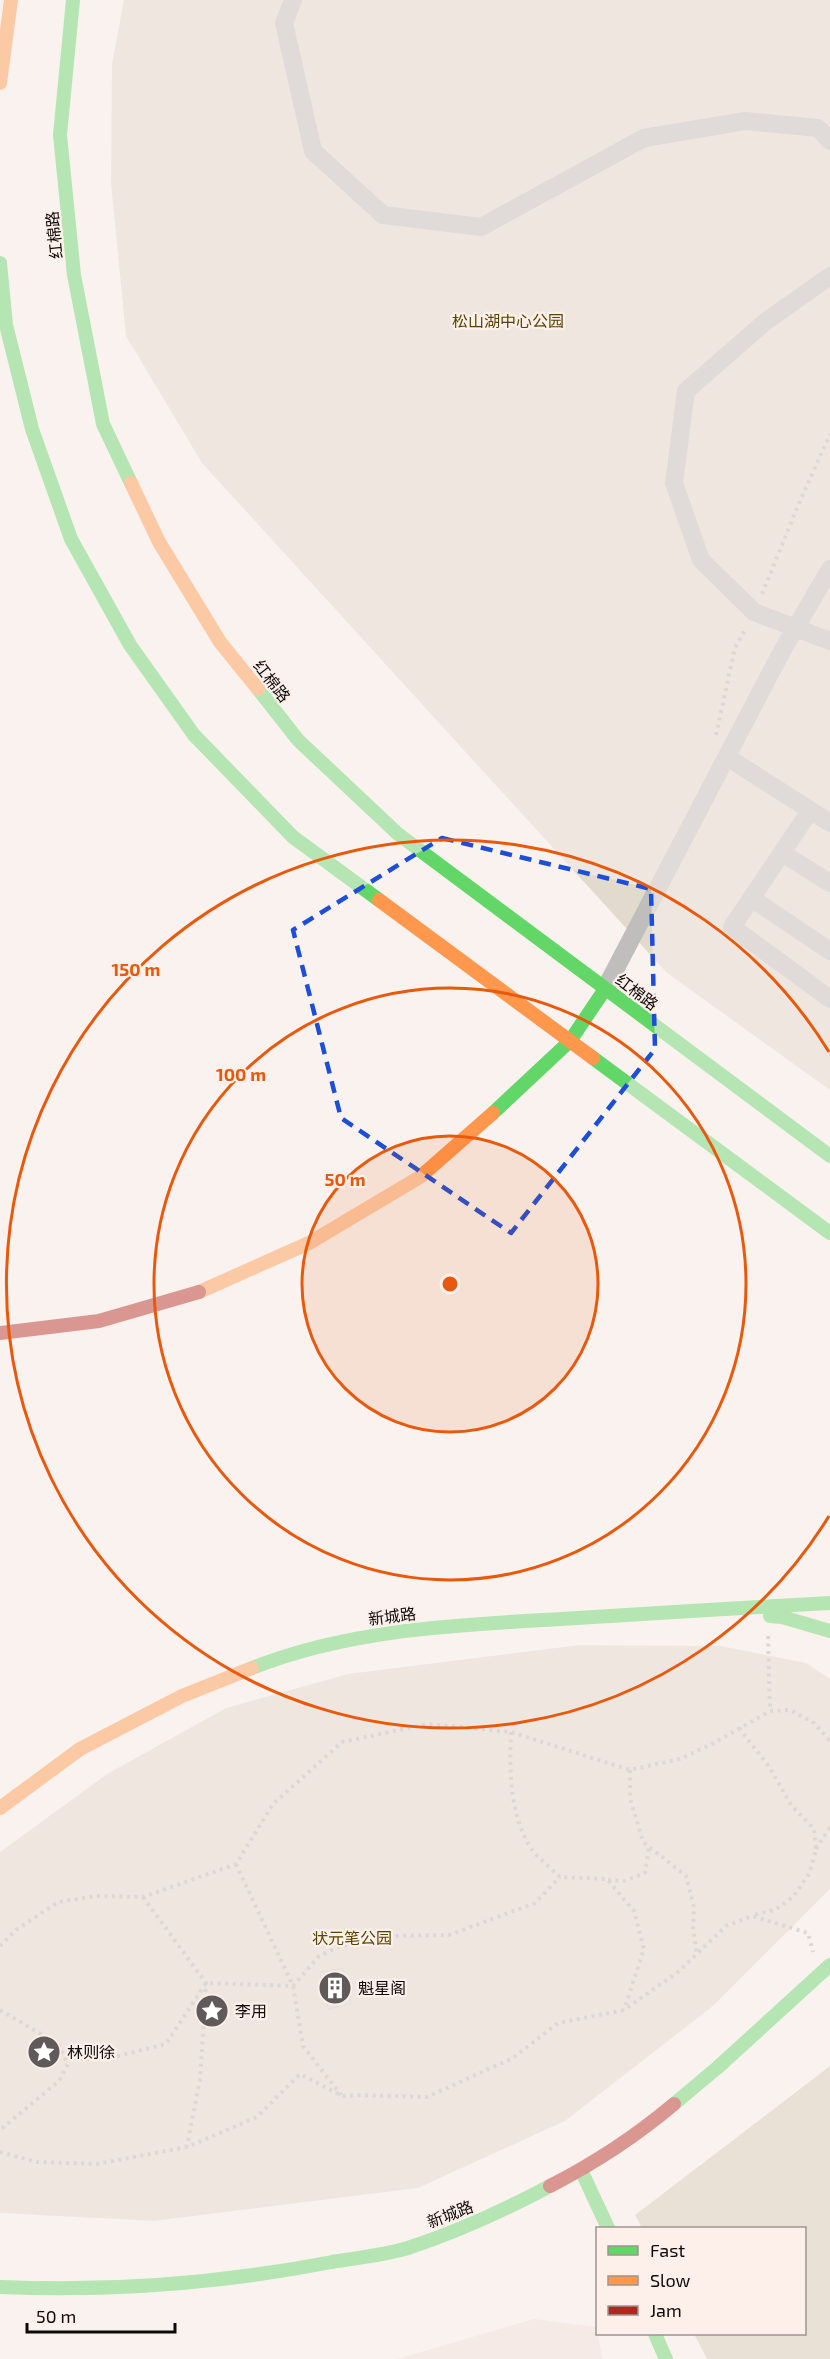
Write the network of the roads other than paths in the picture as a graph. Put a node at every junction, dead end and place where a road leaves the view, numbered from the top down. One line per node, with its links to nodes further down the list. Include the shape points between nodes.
1 (11, 0): 4 (main road)
2 (73, 0): 18 (main road, 红棉路, via 60,135 74,275 103,424 159,542 220,642 298,740 398,834)
3 (293, 0): 5 (street, via 284,23 313,150 383,215 481,227 644,138 745,121 818,128)
4 (0, 83)
5 (830, 141)
6 (0, 264): 20 (main road, via 6,325 32,429 71,539 130,645 194,735 293,837)
7 (830, 276): 9 (street, via 765,322 687,391 674,483 701,560 754,612)
8 (830, 569): 9 (street)
9 (796, 627): 10 (street); 11 (street)
10 (830, 641)
11 (727, 757): 12 (street); 18 (street)
12 (810, 811): 13 (street); 14 (street)
13 (830, 823)
14 (782, 853): 15 (street); 16 (street)
15 (830, 883)
16 (751, 898): 17 (street); 19 (street, via 732,927)
17 (830, 951)
18 (605, 989): 20 (main road); 21 (main road, 红棉路)
19 (830, 999)
20 (570, 1041): 22 (main road); 23 (main road, via 420,1176 309,1243 211,1288 99,1321)
21 (830, 1155)
22 (830, 1233)
23 (0, 1333)
24 (830, 1603): 25 (main road, 新城路)
25 (713, 1611): 26 (main road, via 782,1617); 27 (main road, 新城路, via 448,1626 357,1637 272,1660 182,1696 80,1749)
26 (830, 1631)
27 (0, 1808)
28 (830, 1959): 29 (main road, 新城路)
29 (825, 1969): 30 (main road, 新城路, via 643,2130)
30 (581, 2170): 31 (main road); 32 (main road, 新城路, via 502,2211 407,2248 281,2272 185,2283 63,2290)
31 (607, 2227)
32 (0, 2287)
33 (655, 2335): 34 (main road)
34 (666, 2359)

